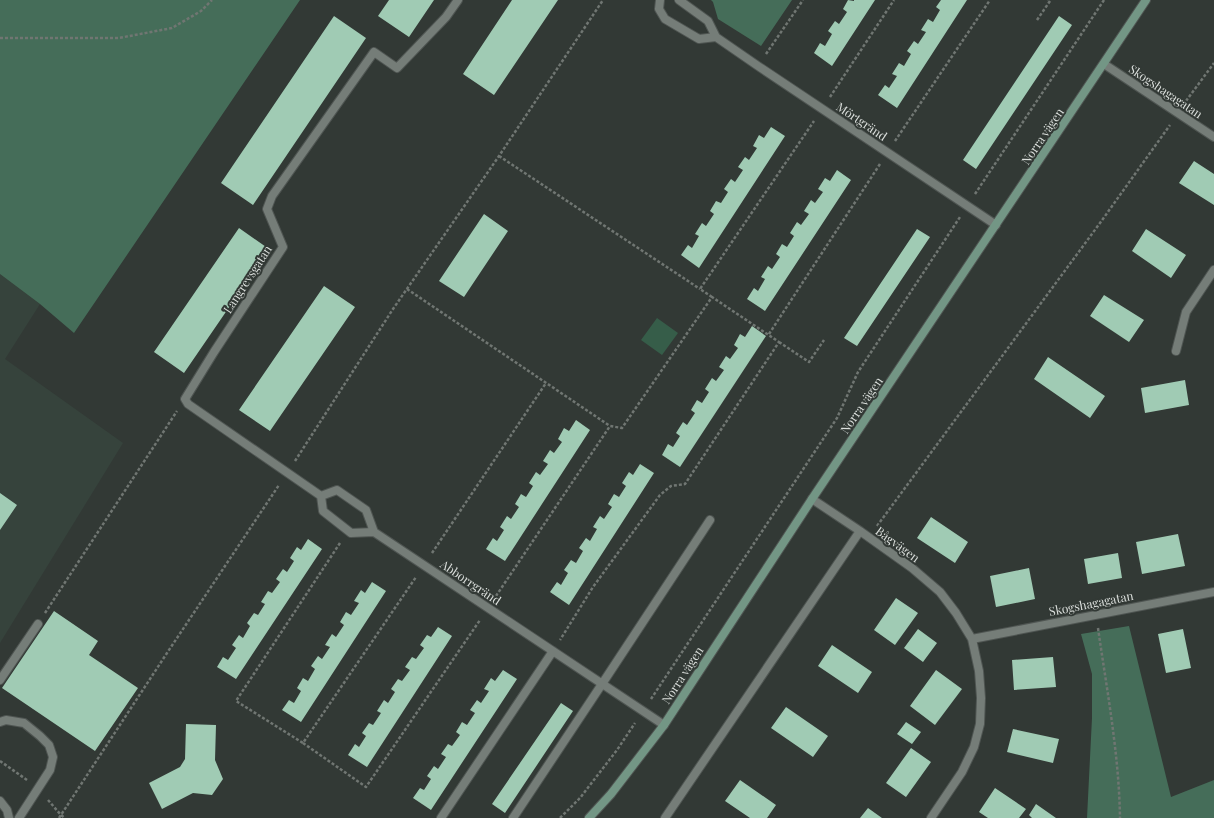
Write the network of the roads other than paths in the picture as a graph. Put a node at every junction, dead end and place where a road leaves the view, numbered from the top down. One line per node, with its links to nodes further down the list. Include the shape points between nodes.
1 (458, 0): 11 (street, Langrevsgatan, via 446,18 397,68 374,52 272,196 267,209 283,247 185,399 188,404)
2 (660, 0): 5 (street, via 659,9 665,19 699,39)
3 (679, 0): 5 (street, Mörtgränd, via 708,21)
4 (1146, 0): 6 (street, Norra vägen)
5 (716, 37): 8 (street, Mörtgränd)
6 (1104, 64): 7 (street, Skogshagagatan); 8 (street, Norra vägen)
7 (1214, 137)
8 (996, 225): 12 (street, Norra vägen)
9 (1214, 270): 10 (street, via 1186,312)
10 (1176, 351)
11 (321, 496): 14 (street, via 323,511 351,533); 14 (street, via 337,490 366,510)
12 (812, 499): 15 (street); 23 (street, Norra vägen)
13 (710, 520): 21 (street)
14 (374, 532): 19 (street, Abborrgränd)
15 (860, 532): 18 (street, Bågvägen, via 912,568 940,592); 30 (street, Bågvägen)
16 (1214, 592): 18 (street, Skogshagagatan)
17 (38, 624): 20 (street)
18 (972, 638): 31 (street, Bågvägen, via 981,698 980,724 974,747 962,772)
19 (553, 651): 21 (street, Abborrgränd); 27 (street)
20 (0, 680)
21 (602, 684): 23 (street, Abborrgränd); 28 (street)
22 (0, 721): 26 (street, via 24,723 49,745 53,757 50,770)
23 (664, 725): 29 (street, Norra vägen, via 611,794)
24 (0, 801): 25 (street)
25 (9, 818)
26 (19, 818)
27 (441, 818)
28 (512, 818)
29 (589, 818)
30 (665, 818)
31 (931, 818)

